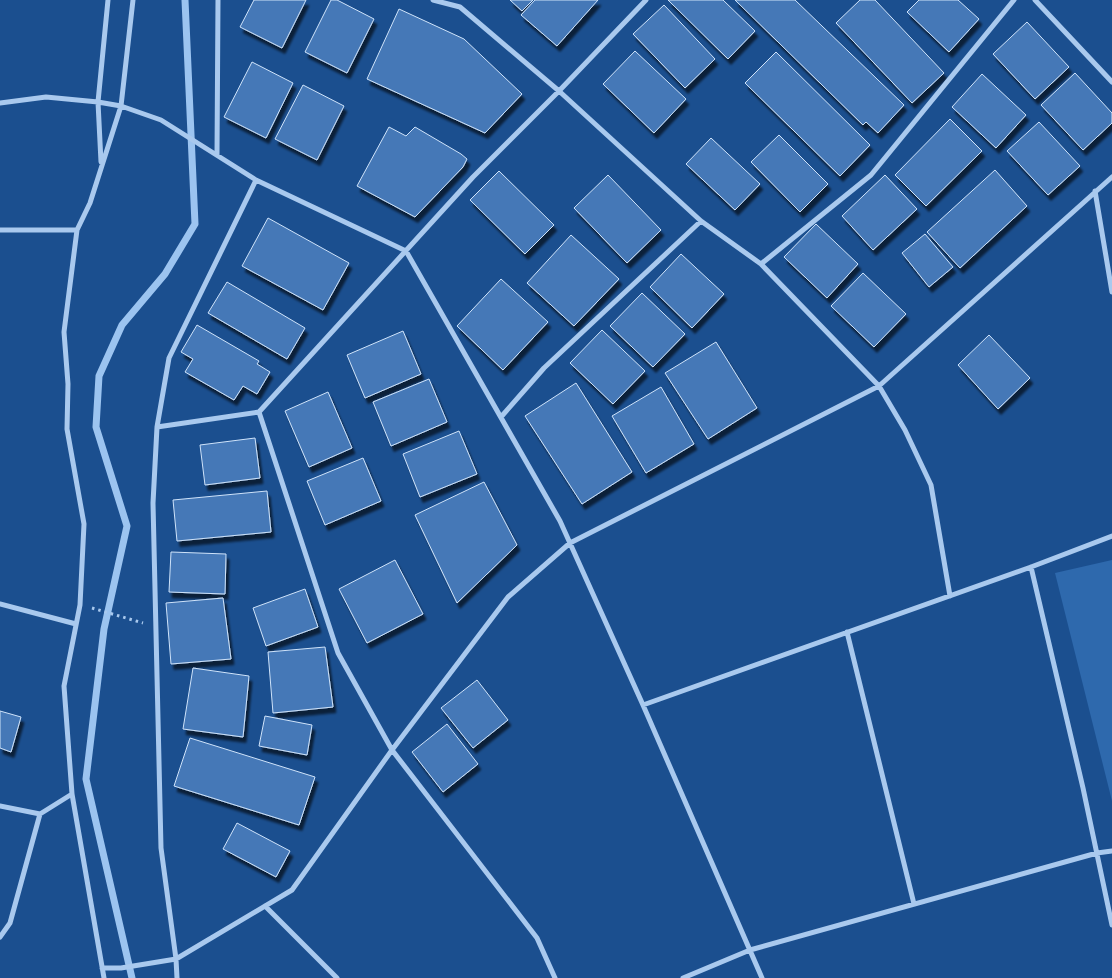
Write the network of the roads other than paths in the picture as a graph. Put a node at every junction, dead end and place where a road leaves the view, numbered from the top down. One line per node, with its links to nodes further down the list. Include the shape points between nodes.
1 (108, 0): 12 (street)
2 (133, 0): 14 (street)
3 (218, 0): 15 (street)
4 (433, 0): 9 (street)
5 (463, 0): 9 (street)
6 (646, 0): 11 (street)
7 (1014, 0): 24 (street, via 871,175)
8 (1035, 0): 10 (street)
9 (460, 6): 11 (street)
10 (1112, 82)
11 (559, 91): 20 (street); 23 (street)
12 (98, 102): 13 (street, via 46,97); 14 (street); 16 (street)
13 (0, 103)
14 (121, 106): 15 (street, via 161,120); 16 (street)
15 (216, 155): 18 (street)
16 (101, 167): 22 (street, via 90,203)
17 (1112, 177): 19 (street)
18 (256, 180): 23 (street); 29 (street, via 168,358)
19 (1095, 191): 25 (street); 26 (street)
20 (701, 221): 24 (street); 28 (street, via 544,368)
21 (0, 230): 22 (street)
22 (77, 230): 35 (street, via 64,332 67,429 84,524)
23 (406, 251): 27 (street); 28 (street)
24 (761, 264): 26 (street)
25 (1112, 292)
26 (879, 386): 31 (street); 33 (street, via 905,430 931,485)
27 (259, 412): 29 (street); 38 (street, via 338,653)
28 (501, 417): 31 (street)
29 (157, 427): 49 (street, via 153,503 161,848)
30 (1112, 536): 32 (street)
31 (570, 543): 37 (street); 38 (street, via 508,597)
32 (1031, 567): 33 (street); 43 (street)
33 (950, 596): 36 (street)
34 (0, 604): 35 (street)
35 (76, 624): 39 (street, via 64,686)
36 (846, 632): 37 (street); 44 (street)
37 (643, 705): 48 (street)
38 (392, 750): 45 (street, via 292,890); 54 (street, via 537,938)
39 (72, 794): 41 (street); 50 (street)
40 (0, 806): 41 (street)
41 (40, 814): 47 (street, via 10,923)
42 (1112, 850): 43 (street)
43 (1096, 853): 44 (street); 46 (street)
44 (914, 904): 48 (street)
45 (265, 906): 49 (street); 53 (street)
46 (1112, 925)
47 (0, 938)
48 (750, 950): 55 (street); 56 (street)
49 (176, 959): 50 (street); 52 (street)
50 (102, 968): 51 (street)
51 (104, 978)
52 (177, 978)
53 (337, 978)
54 (555, 978)
55 (683, 978)
56 (762, 978)

